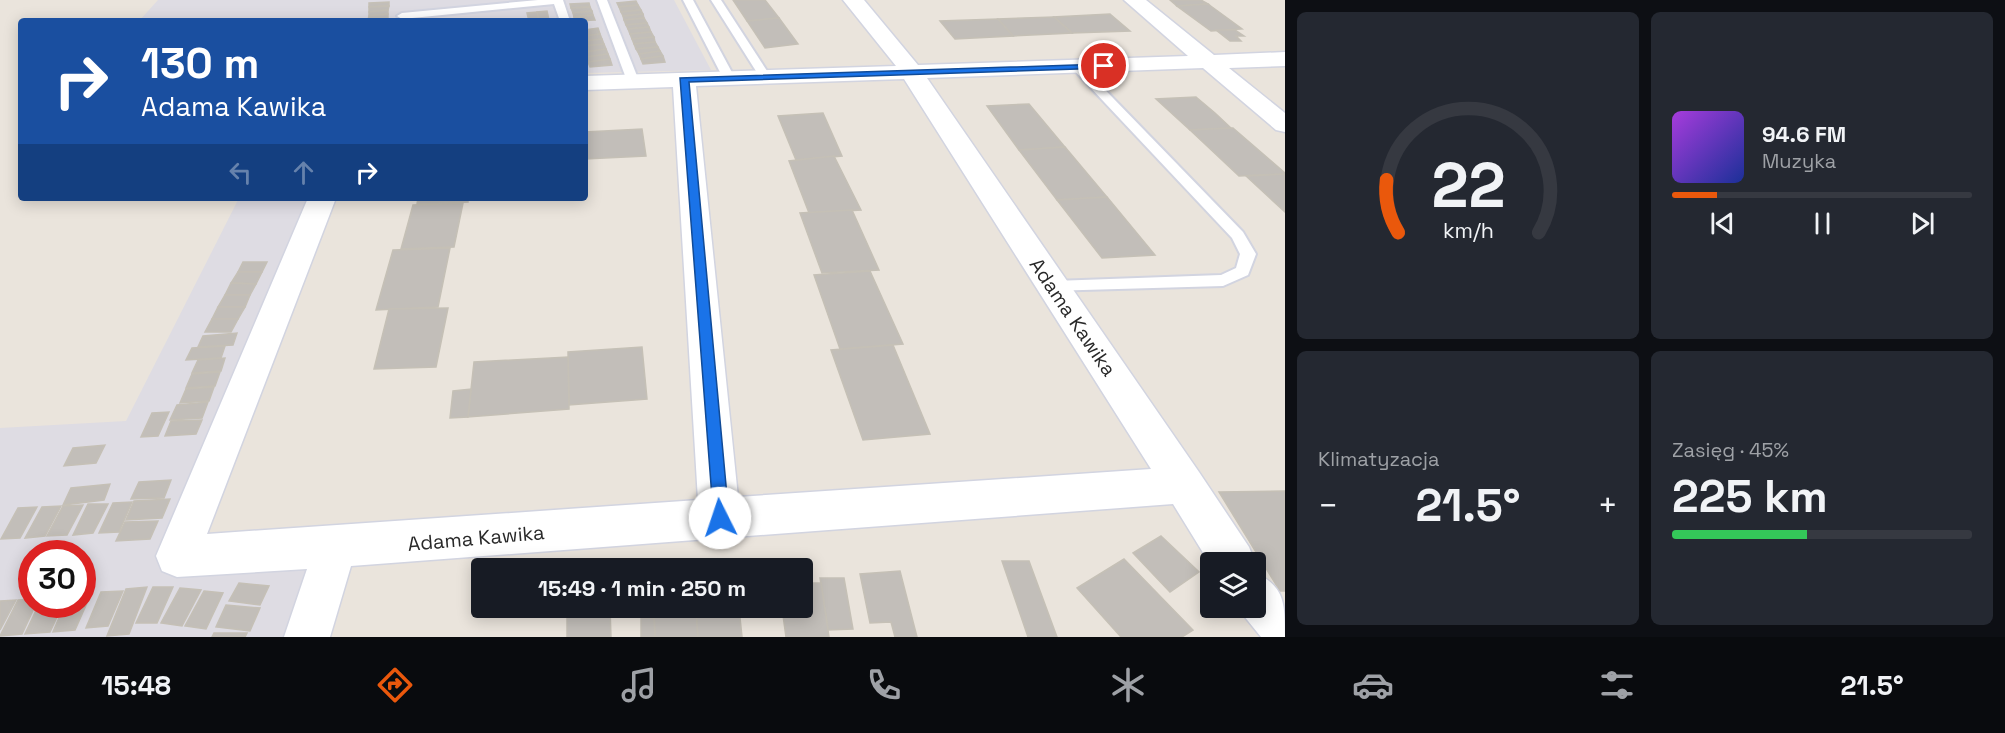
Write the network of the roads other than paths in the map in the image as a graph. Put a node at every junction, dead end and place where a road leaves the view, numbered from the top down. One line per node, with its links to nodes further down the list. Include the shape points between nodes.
1 (602, 0): 16 (lane)
2 (688, 0): 14 (lane)
3 (716, 0): 13 (lane)
4 (854, 0): 12 (street, Adama Kawika)
5 (1134, 0): 10 (street)
6 (558, 1): 7 (lane); 8 (lane)
7 (402, 14)
8 (564, 18)
9 (1285, 59): 10 (street)
10 (1209, 62): 11 (street); 18 (street)
11 (1077, 67): 12 (street); 20 (lane, via 1238,235 1248,254 1243,271 1223,280)
12 (911, 72): 13 (street); 20 (street, Adama Kawika)
13 (765, 77): 14 (street)
14 (729, 78): 15 (street)
15 (684, 80): 16 (street); 22 (street)
16 (633, 81): 17 (street)
17 (588, 83)
18 (1285, 124)
19 (321, 201): 23 (street, Adama Kawika, via 177,556)
20 (1054, 287): 21 (street, Adama Kawika)
21 (1185, 485): 22 (street, Adama Kawika, via 1001,495); 24 (street, Adama Kawika)
22 (720, 518): 23 (street, Adama Kawika)
23 (334, 548): 27 (street)
24 (1228, 552)
25 (1266, 607): 26 (street)
26 (1285, 631)
27 (307, 637)

